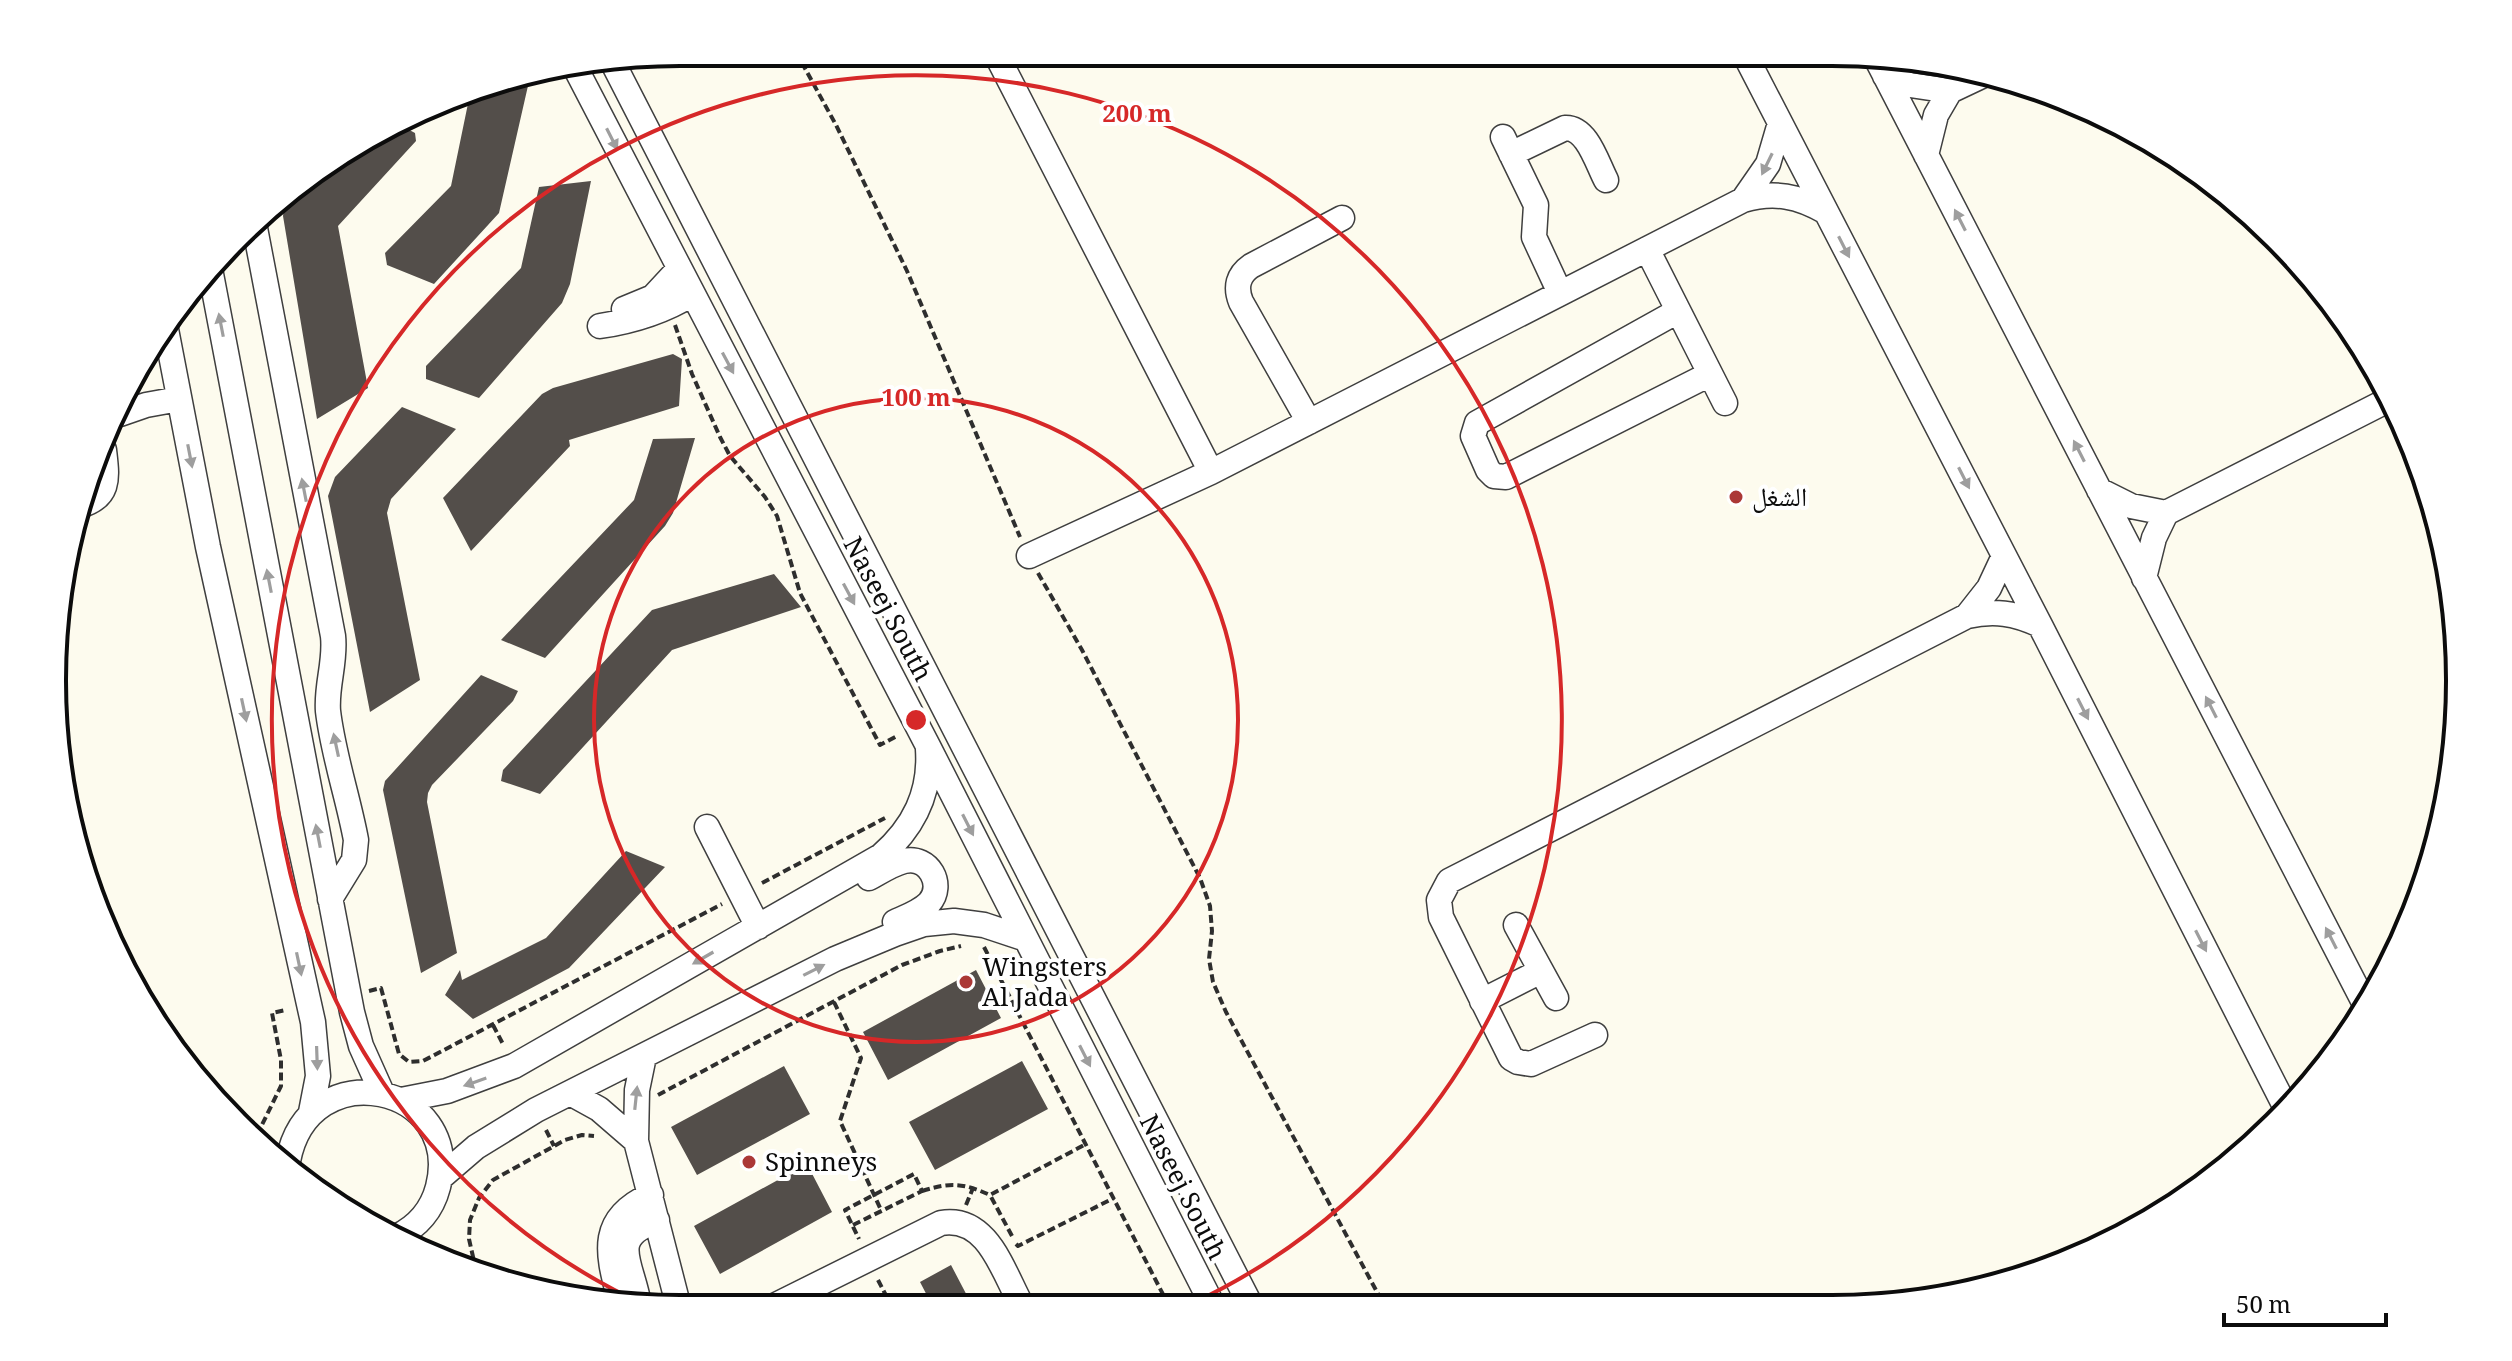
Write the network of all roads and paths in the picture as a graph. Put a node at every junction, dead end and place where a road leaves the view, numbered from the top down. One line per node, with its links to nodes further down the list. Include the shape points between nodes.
1 (804, 66): 36 (path, via 907,271)
2 (1002, 66): 32 (street)
3 (1751, 66): 10 (street)
4 (1881, 68): 7 (street)
5 (616, 69): 93 (street)
6 (579, 75): 18 (street, Naseej South, one-way to 18)
7 (1885, 76): 9 (street); 11 (street)
8 (1969, 82): 9 (street)
9 (1950, 91): 11 (street, via 1936,115)
10 (1780, 123): 13 (street, one-way to 13, via 1768,164); 14 (street)
11 (1926, 155): 33 (street, one-way to 11)
12 (1606, 180): 20 (street, via 1574,128 1507,146 1536,205 1534,237)
13 (1743, 200): 14 (street, via 1786,195); 17 (street)
14 (1826, 212): 37 (street, one-way to 37)
15 (1342, 218): 30 (street, via 1244,271 1237,286)
16 (257, 236): 41 (street, one-way to 16, via 333,636)
17 (1647, 249): 20 (street); 23 (street)
18 (679, 269): 21 (street, Naseej South); 22 (street, via 653,297 599,320 640,319)
19 (212, 282): 42 (street, one-way to 19)
20 (1560, 293): 30 (street)
21 (692, 294): 22 (street); 43 (street, Naseej South, one-way to 43)
22 (667, 308): 43 (path, via 720,437 777,516 800,593 880,745 902,733)
23 (1678, 311): 25 (street); 25 (street, via 1477,423 1473,436 1488,470 1506,477)
24 (168, 342): 26 (street)
25 (1710, 374): 27 (street)
26 (179, 399): 29 (street); 61 (street, one-way to 61)
27 (1725, 403)
28 (2380, 404): 35 (street)
29 (130, 406)
30 (1309, 422): 32 (street)
31 (105, 468): 34 (street, via 105,486)
32 (1211, 472): 36 (street)
33 (2099, 490): 35 (street, via 2131,506); 38 (street)
34 (94, 500)
35 (2166, 513): 38 (street)
36 (1029, 556): 94 (path, via 1200,878 1210,906 1211,970 1226,1012)
37 (2004, 556): 39 (street, via 1989,588); 40 (street)
38 (2144, 578): 56 (street, one-way to 38)
39 (1967, 616): 40 (street, via 1997,612); 59 (street, via 1449,881 1439,900 1441,917)
40 (2040, 625): 66 (street, one-way to 66)
41 (328, 693): 42 (street); 48 (street, one-way to 41, via 354,860 356,840)
42 (298, 731): 48 (street, one-way to 42)
43 (917, 744): 47 (street, via 928,778 919,809 903,835 881,856); 51 (street, Naseej South, one-way to 51)
44 (897, 812): 46 (path)
45 (703, 830): 46 (street)
46 (736, 897): 50 (street); 57 (path, via 423,1061 409,1062 396,1049 381,988)
47 (811, 897): 50 (street); 54 (street, via 840,891 905,861 926,866 935,879 931,901)
48 (330, 899): 57 (street)
49 (1516, 925): 55 (street)
50 (752, 930): 65 (street, one-way to 65, via 514,1066 447,1091)
51 (1026, 939): 54 (street, via 984,925 939,922); 92 (street, Naseej South, one-way to 92)
52 (982, 944): 72 (path)
53 (971, 945): 60 (path, via 921,957)
54 (865, 946): 63 (street, one-way to 54)
55 (1541, 971): 58 (street); 59 (street)
56 (2360, 994)
57 (349, 995): 65 (street, via 361,1046)
58 (1556, 998)
59 (1482, 1001): 62 (street, via 1518,1062 1531,1064)
60 (834, 1002): 67 (path); 77 (path, via 861,1058 840,1121)
61 (308, 1005): 68 (street, one-way to 68, via 318,1058); 69 (path, via 272,1013 281,1086)
62 (1595, 1035)
63 (644, 1056): 64 (street); 71 (street, one-way to 63)
64 (570, 1093): 71 (street, via 599,1109); 74 (street, via 495,1134)
65 (392, 1096): 68 (street, via 344,1093); 74 (street, via 421,1116 435,1139)
66 (2281, 1099)
67 (651, 1101)
68 (311, 1112): 73 (street)
69 (260, 1129)
70 (600, 1137): 85 (path, via 565,1140 493,1180 470,1220)
71 (636, 1141): 76 (street)
72 (1086, 1144): 78 (path); 79 (path)
73 (289, 1154)
74 (440, 1178): 81 (street)
75 (922, 1191): 77 (path, via 914,1174); 78 (path, via 961,1184); 80 (path)
76 (651, 1195): 82 (street); 86 (street, via 632,1205 611,1231 608,1252)
77 (875, 1195): 80 (path); 80 (path, via 845,1210 853,1225)
78 (990, 1195): 79 (path, via 1018,1246)
79 (1114, 1198): 91 (path)
80 (881, 1210)
81 (421, 1220): 83 (street); 84 (street)
82 (657, 1220): 87 (street, via 632,1232 626,1245); 88 (street)
83 (406, 1230)
84 (419, 1236)
85 (473, 1258)
86 (626, 1293)
87 (629, 1293)
88 (676, 1295)
89 (796, 1295): 90 (street, via 951,1221 971,1225 984,1237)
90 (1016, 1295)
91 (1163, 1295)
92 (1207, 1295)
93 (1245, 1295)
94 (1379, 1295)

